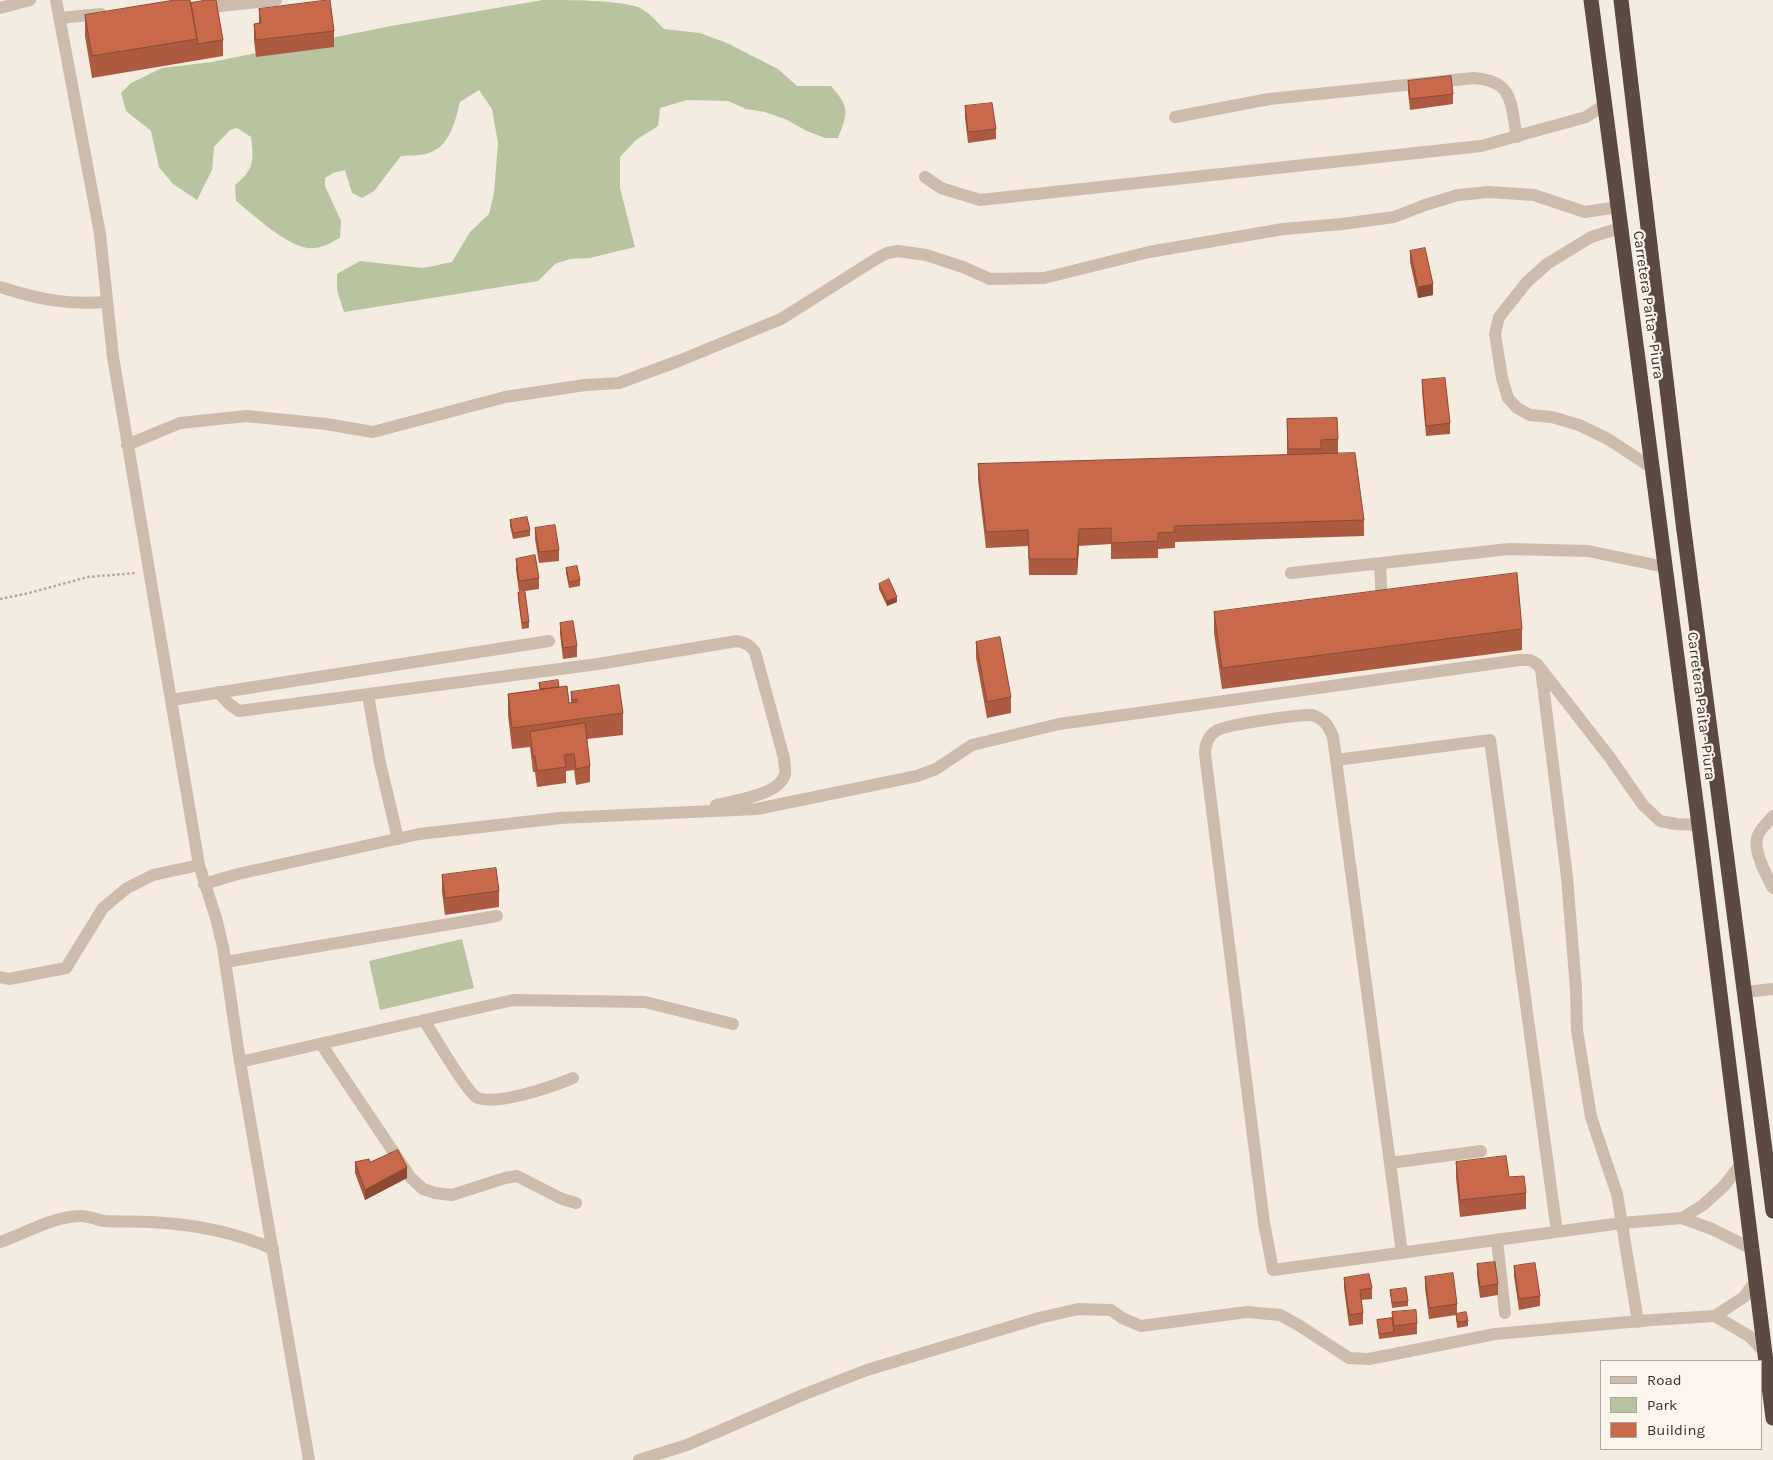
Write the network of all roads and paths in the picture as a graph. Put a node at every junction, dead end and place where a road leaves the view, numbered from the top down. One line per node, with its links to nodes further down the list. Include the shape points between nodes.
1 (30, 0): 6 (street)
2 (56, 0): 9 (street)
3 (276, 0): 7 (street)
4 (1590, 0): 10 (highway, Carretera Paita - Piura)
5 (1621, 0): 43 (highway, Carretera Paita - Piura, via 1683,523)
6 (0, 8)
7 (188, 10)
8 (114, 14): 9 (street)
9 (60, 18): 17 (street, via 100,234)
10 (1604, 105): 12 (street, via 1586,117); 14 (highway, Carretera Paita - Piura)
11 (1176, 117): 12 (street, via 1269,99 1474,78 1492,80 1503,87 1508,94)
12 (1517, 137): 13 (street, via 1481,146 980,200 955,194)
13 (925, 177)
14 (1618, 207): 15 (highway, Carretera Paita - Piura); 18 (street, via 1585,212 1534,196 1489,192 1458,195 1394,217 1283,229 1149,252 1044,278 990,279 926,255 898,251 876,258 781,318 619,383 505,397 373,432 246,416 180,423)
15 (1620, 228): 19 (highway, Carretera Paita - Piura); 19 (street, via 1591,237 1547,264 1527,282 1499,317 1495,334 1502,378 1508,398 1517,408 1530,415 1579,425 1608,438)
16 (0, 287): 17 (street, via 33,298 81,304)
17 (106, 302): 18 (street)
18 (127, 444): 23 (street)
19 (1652, 468): 21 (highway, Carretera Paita - Piura)
20 (1380, 564): 21 (street, via 1509,549 1588,550); 22 (street); 25 (street)
21 (1665, 567): 34 (highway, Carretera Paita - Piura)
22 (1291, 573)
23 (149, 576): 24 (path, via 137,573 88,578); 30 (street)
24 (0, 599)
25 (1382, 603)
26 (549, 641): 28 (street)
27 (1541, 669): 32 (street, via 1530,660 1519,660 1059,724 972,745 936,769 917,776 757,809); 34 (street, via 1643,805 1660,821); 55 (street, via 1566,877 1577,1030 1591,1117 1617,1194)
28 (218, 692): 29 (street, via 239,711); 30 (street)
29 (368, 695): 32 (street, via 598,664 737,641 745,643 755,652 784,758 785,774 780,784 754,797); 35 (street)
30 (170, 700): 36 (street)
31 (1336, 760): 50 (street); 56 (street, via 1490,740); 61 (street, via 1330,729 1312,715 1224,727 1211,734 1206,746 1264,1223 1273,1270)
32 (682, 812): 35 (street, via 560,818)
33 (1773, 816): 38 (street, via 1756,841 1765,874)
34 (1699, 825): 51 (highway, Carretera Paita - Piura)
35 (398, 839): 37 (street)
36 (199, 865): 37 (street); 41 (street, via 153,875 127,888 103,908 66,968 9,979)
37 (204, 884): 40 (street, via 216,918)
38 (1773, 888)
39 (497, 916): 40 (street)
40 (225, 962): 47 (street)
41 (0, 977)
42 (1773, 988): 43 (street)
43 (1745, 992): 53 (highway, Carretera Paita - Piura)
44 (424, 1020): 45 (street, via 513,1000 645,1002); 46 (street); 48 (street, via 476,1097 497,1100)
45 (733, 1024)
46 (321, 1044): 47 (street); 52 (street, via 412,1178 423,1189 452,1195 517,1176)
47 (240, 1062): 59 (street)
48 (573, 1078)
49 (1481, 1151): 50 (street)
50 (1390, 1163): 61 (street)
51 (1741, 1164): 54 (street, via 1724,1186); 60 (highway, Carretera Paita - Piura)
52 (576, 1203)
53 (1773, 1211)
54 (1682, 1218): 55 (street); 60 (street)
55 (1622, 1223): 56 (street); 65 (street)
56 (1557, 1232): 57 (street)
57 (1497, 1240): 61 (street); 63 (street)
58 (0, 1242): 59 (street, via 58,1219 81,1216 103,1221 188,1225 238,1235)
59 (273, 1249): 68 (street)
60 (1752, 1249): 62 (highway, Carretera Paita - Piura)
61 (1402, 1253)
62 (1756, 1280): 64 (street, via 1744,1297); 66 (highway, Carretera Paita - Piura)
63 (1506, 1313)
64 (1715, 1316): 65 (street); 66 (street, via 1748,1336)
65 (1638, 1322): 69 (street, via 1495,1334 1369,1359 1348,1358 1280,1315 1247,1312 1141,1326 1111,1310 1078,1309 867,1370 687,1445)
66 (1765, 1353): 67 (highway, Carretera Paita - Piura)
67 (1773, 1418)
68 (309, 1460)
69 (639, 1460)

